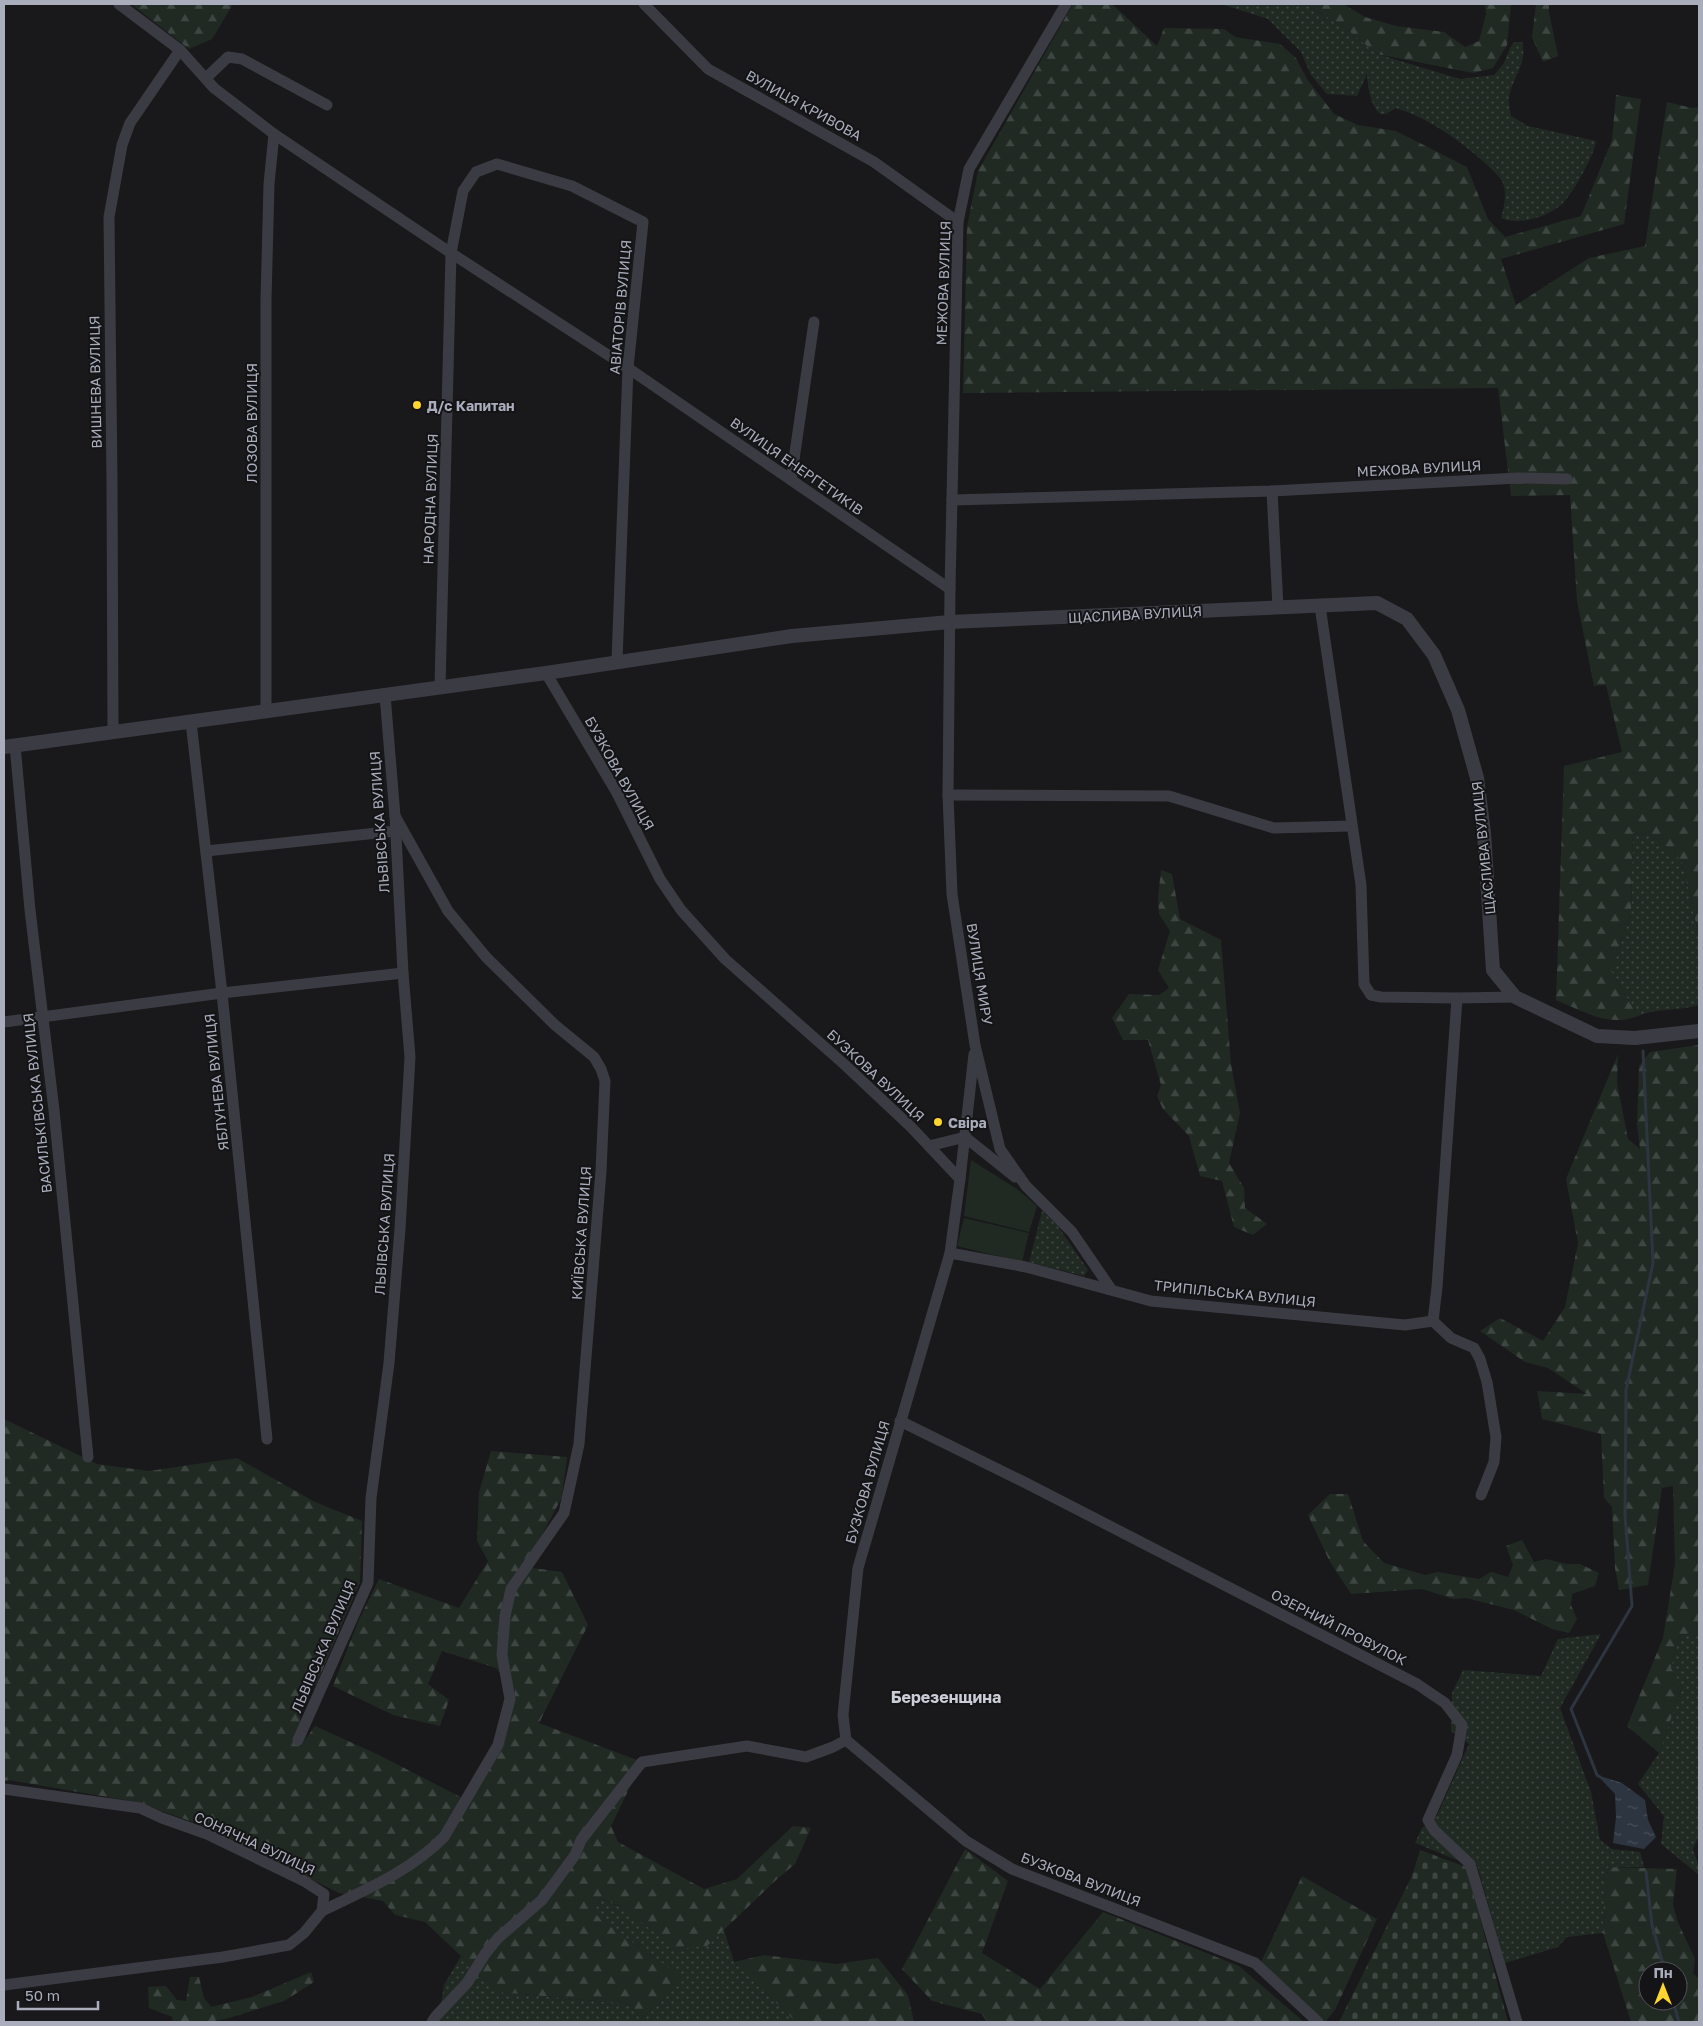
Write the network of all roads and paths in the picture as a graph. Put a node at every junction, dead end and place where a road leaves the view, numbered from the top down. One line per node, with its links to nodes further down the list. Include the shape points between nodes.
1 (119, 4): 4 (street, ВУЛИЦЯ ЕНЕРГЕТИКІВ)
2 (644, 4): 8 (street, ВУЛИЦЯ КРИВОВА, via 708,69 874,162)
3 (1066, 4): 8 (street, МЕЖОВА ВУЛИЦЯ, via 969,169)
4 (180, 50): 5 (street, ВУЛИЦЯ ЕНЕРГЕТИКІВ); 26 (street, ВИШНЕВА ВУЛИЦЯ, via 130,123 122,145 109,217)
5 (207, 77): 6 (street, via 228,57 242,59); 7 (street, ВУЛИЦЯ ЕНЕРГЕТИКІВ, via 214,88)
6 (327, 105)
7 (274, 134): 9 (street, ВУЛИЦЯ ЕНЕРГЕТИКІВ); 24 (street, ЛОЗОВА ВУЛИЦЯ, via 269,184 266,301)
8 (958, 222): 15 (street, МЕЖОВА ВУЛИЦЯ)
9 (452, 253): 11 (street, ВУЛИЦЯ ЕНЕРГЕТИКІВ); 11 (street, АВІАТОРІВ ВУЛИЦЯ, via 463,191 476,172 497,164 572,186 643,222); 22 (street, НАРОДНА ВУЛИЦЯ)
10 (814, 322): 13 (street)
11 (628, 368): 13 (street, ВУЛИЦЯ ЕНЕРГЕТИКІВ); 20 (street, АВІАТОРІВ ВУЛИЦЯ)
12 (1567, 479): 14 (street, МЕЖОВА ВУЛИЦЯ, via 1518,478)
13 (791, 480): 16 (street, ВУЛИЦЯ ЕНЕРГЕТИКІВ)
14 (1272, 491): 15 (street, МЕЖОВА ВУЛИЦЯ); 18 (street)
15 (952, 500): 16 (street, МЕЖОВА ВУЛИЦЯ)
16 (950, 589): 19 (street, МЕЖОВА ВУЛИЦЯ)
17 (1320, 606): 18 (street, ЩАСЛИВА ВУЛИЦЯ); 30 (street, ЩАСЛИВА ВУЛИЦЯ); 36 (street, ЩАСЛИВА ВУЛИЦЯ, via 1377,603 1407,619 1434,655 1458,710 1477,778 1493,970)
18 (1278, 607): 19 (street, ЩАСЛИВА ВУЛИЦЯ)
19 (950, 622): 20 (street, ЩАСЛИВА ВУЛИЦЯ, via 792,636); 28 (street, ВУЛИЦЯ МИРУ)
20 (617, 661): 21 (street, ЩАСЛИВА ВУЛИЦЯ)
21 (546, 673): 22 (street, ЩАСЛИВА ВУЛИЦЯ); 42 (street, БУЗКОВА ВУЛИЦЯ, via 617,793 660,879 681,910 725,959 845,1065)
22 (440, 686): 23 (street, ЩАСЛИВА ВУЛИЦЯ)
23 (385, 695): 24 (street, ЩАСЛИВА ВУЛИЦЯ); 29 (street, ЛЬВІВСЬКА ВУЛИЦЯ)
24 (266, 712): 25 (street, ЩАСЛИВА ВУЛИЦЯ)
25 (191, 722): 26 (street, ЩАСЛИВА ВУЛИЦЯ); 32 (street, ЯБЛУНЕВА ВУЛИЦЯ)
26 (113, 732): 27 (street, ЩАСЛИВА ВУЛИЦЯ)
27 (9, 746): 37 (street, ВАСИЛЬКІВСЬКА ВУЛИЦЯ)
28 (948, 794): 30 (street, via 1169,796 1274,828); 40 (street, ВУЛИЦЯ МИРУ, via 952,894)
29 (396, 816): 31 (street, ЛЬВІВСЬКА ВУЛИЦЯ); 55 (street, КИЇВСЬКА ВУЛИЦЯ, via 448,911 486,957 554,1025 594,1057 602,1069 601,1171 579,1444 564,1513 511,1589 502,1655 510,1699 498,1745 444,1837 403,1871)
30 (1351, 826): 35 (street, ЩАСЛИВА ВУЛИЦЯ, via 1361,886 1364,984 1371,995 1381,998)
31 (396, 831): 32 (street); 33 (street, ЛЬВІВСЬКА ВУЛИЦЯ)
32 (206, 851): 34 (street, ЯБЛУНЕВА ВУЛИЦЯ)
33 (403, 973): 34 (street); 52 (street, ЛЬВІВСЬКА ВУЛИЦЯ, via 410,1057 389,1363 371,1498 368,1583)
34 (222, 993): 37 (street); 49 (street, ЯБЛУНЕВА ВУЛИЦЯ)
35 (1457, 998): 36 (street, ЩАСЛИВА ВУЛИЦЯ); 47 (street, via 1438,1277)
36 (1515, 998): 39 (street, ЩАСЛИВА ВУЛИЦЯ, via 1597,1036 1635,1038)
37 (43, 1018): 38 (street); 50 (street, ВАСИЛЬКІВСЬКА ВУЛИЦЯ)
38 (4, 1022)
39 (1699, 1031)
40 (975, 1045): 41 (street); 44 (street, ВУЛИЦЯ МИРУ, via 1000,1149)
41 (965, 1137): 42 (street); 43 (street); 44 (street)
42 (929, 1146): 43 (street, БУЗКОВА ВУЛИЦЯ)
43 (960, 1179): 45 (street, БУЗКОВА ВУЛИЦЯ)
44 (1026, 1186): 46 (street, ВУЛИЦЯ МИРУ, via 1072,1232)
45 (950, 1253): 46 (street, ТРИПІЛЬСЬКА ВУЛИЦЯ, via 1026,1267); 48 (street, БУЗКОВА ВУЛИЦЯ)
46 (1111, 1289): 47 (street, ТРИПІЛЬСЬКА ВУЛИЦЯ, via 1160,1302 1405,1325)
47 (1432, 1321): 51 (street, via 1451,1338 1474,1348 1487,1382 1496,1437 1494,1462)
48 (900, 1421): 53 (street, БУЗКОВА ВУЛИЦЯ, via 858,1568 843,1715); 59 (street, ОЗЕРНИЙ ПРОВУЛОК, via 1418,1684 1444,1703 1462,1725 1457,1755 1428,1820 1434,1830 1470,1864)
49 (268, 1439)
50 (88, 1457)
51 (1481, 1496)
52 (298, 1740)
53 (846, 1740): 57 (street, via 806,1757 747,1746 642,1762 581,1840 542,1900 498,1938 467,1983); 58 (street, БУЗКОВА ВУЛИЦЯ, via 966,1841 1005,1864 1255,1963)
54 (4, 1790): 55 (street, СОНЯЧНА ВУЛИЦЯ, via 140,1808 207,1834 304,1881 324,1894)
55 (322, 1911): 56 (street, via 304,1933 289,1944 223,1957)
56 (4, 1985)
57 (432, 2022)
58 (1318, 2022)
59 (1517, 2022)

